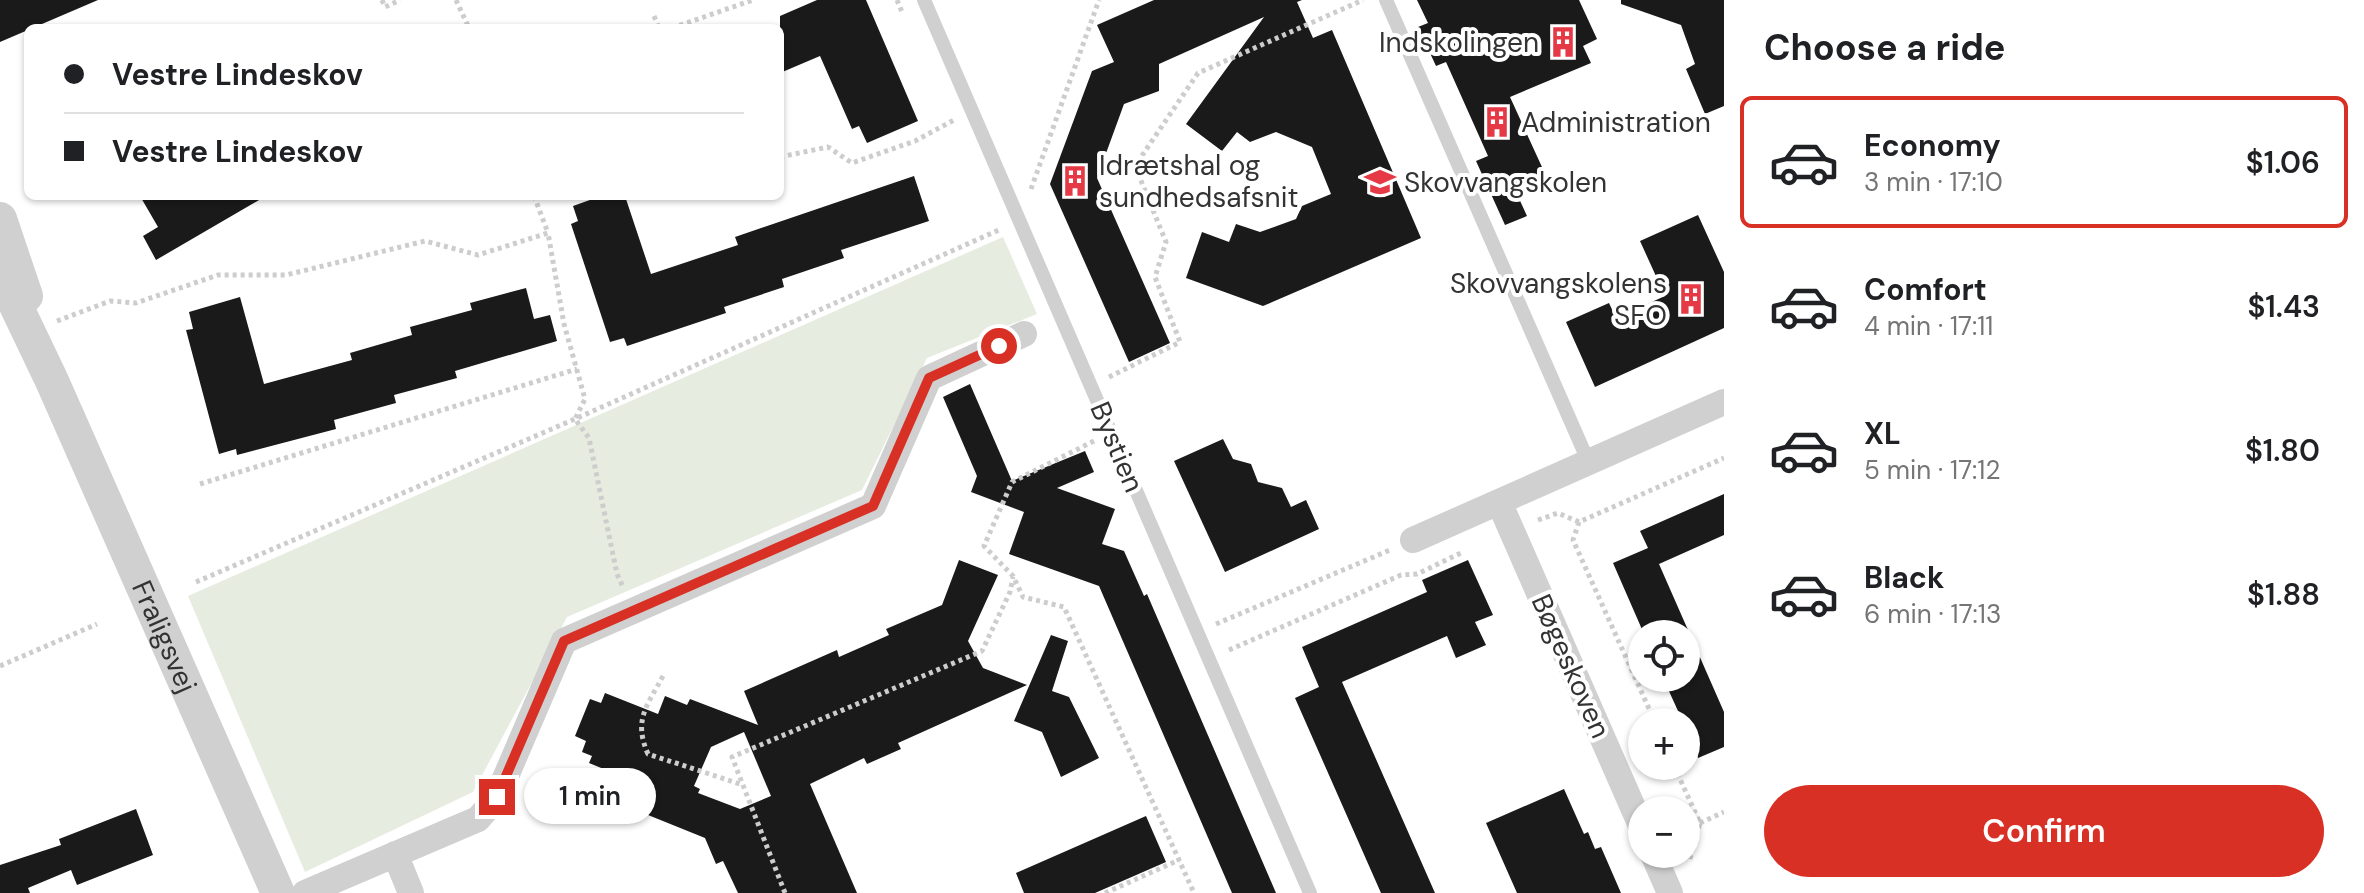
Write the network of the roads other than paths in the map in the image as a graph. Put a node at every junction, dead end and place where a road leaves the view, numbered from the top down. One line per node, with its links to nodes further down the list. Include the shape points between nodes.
1 (924, 0): 17 (lane, Bystien)
2 (1386, 0): 8 (lane)
3 (0, 219): 6 (street, Fraligsvej)
4 (0, 272): 6 (street, Fraligsvej)
5 (1024, 334): 12 (street, via 929,378 873,506 564,641 497,797 478,819)
6 (52, 381): 14 (street, Fraligsvej)
7 (1724, 402): 8 (street)
8 (1589, 463): 9 (street)
9 (1500, 504): 10 (street); 11 (street, Bøgeskoven)
10 (1413, 540)
11 (1628, 796)
12 (395, 854): 15 (street); 16 (street)
13 (1659, 868): 18 (street)
14 (278, 893)
15 (305, 893)
16 (411, 893)
17 (1310, 893)
18 (1670, 893)

